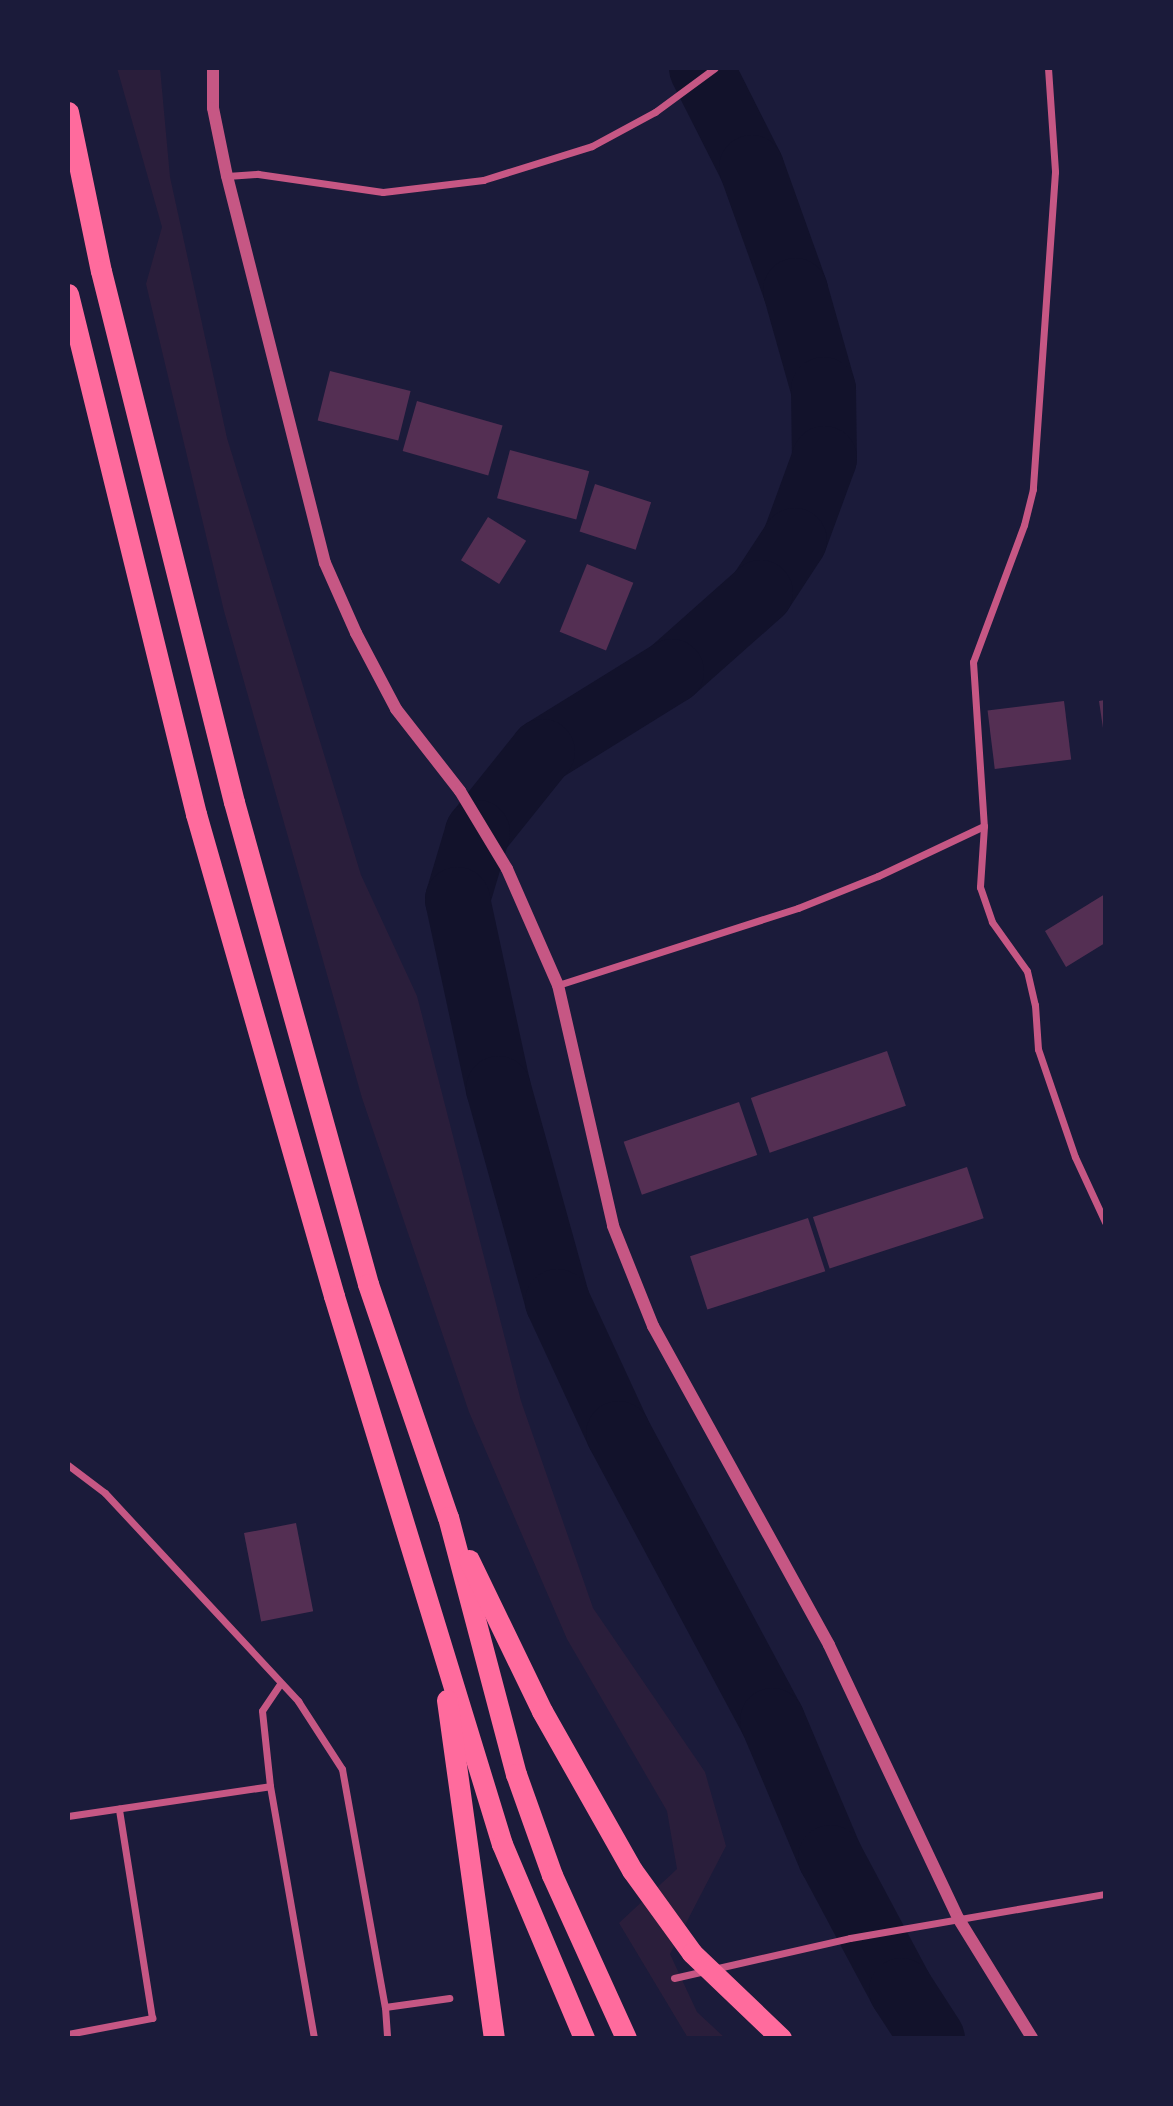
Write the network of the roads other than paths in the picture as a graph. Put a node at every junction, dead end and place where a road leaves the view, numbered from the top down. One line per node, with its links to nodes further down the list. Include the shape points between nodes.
1 (214, 68): 5 (street, via 213,108)
2 (715, 68): 5 (street, via 655,112 592,146 483,180 383,192 258,174)
3 (1048, 68): 7 (street, via 1055,172 1033,489 973,662)
4 (68, 112): 11 (highway, via 101,271 234,802 368,1284)
5 (228, 176): 8 (street, via 325,563 396,709 460,791 507,869)
6 (68, 294): 12 (highway, via 196,814 334,1296)
7 (984, 825): 8 (street, via 798,908); 9 (street, via 980,887 992,922 1027,971 1038,1049 1051,1091)
8 (558, 985): 18 (street, via 613,1226 653,1326 829,1645)
9 (1105, 1222)
10 (68, 1465): 13 (street, via 105,1493)
11 (448, 1517): 27 (highway, via 516,1774 552,1875); 28 (highway, via 542,1711 632,1870 692,1953)
12 (439, 1636): 25 (highway); 26 (highway, via 502,1844)
13 (280, 1684): 14 (street, via 262,1711); 21 (street, via 298,1701 342,1769)
14 (270, 1786): 15 (street); 23 (street)
15 (119, 1809): 16 (street); 22 (street, via 152,2018)
16 (68, 1816)
17 (1105, 1894): 18 (street)
18 (957, 1918): 19 (street); 29 (street)
19 (674, 1978)
20 (449, 1998): 21 (street)
21 (385, 2007): 24 (street)
22 (68, 2034)
23 (314, 2038)
24 (387, 2038)
25 (494, 2038)
26 (584, 2038)
27 (626, 2038)
28 (781, 2038)
29 (1032, 2038)

